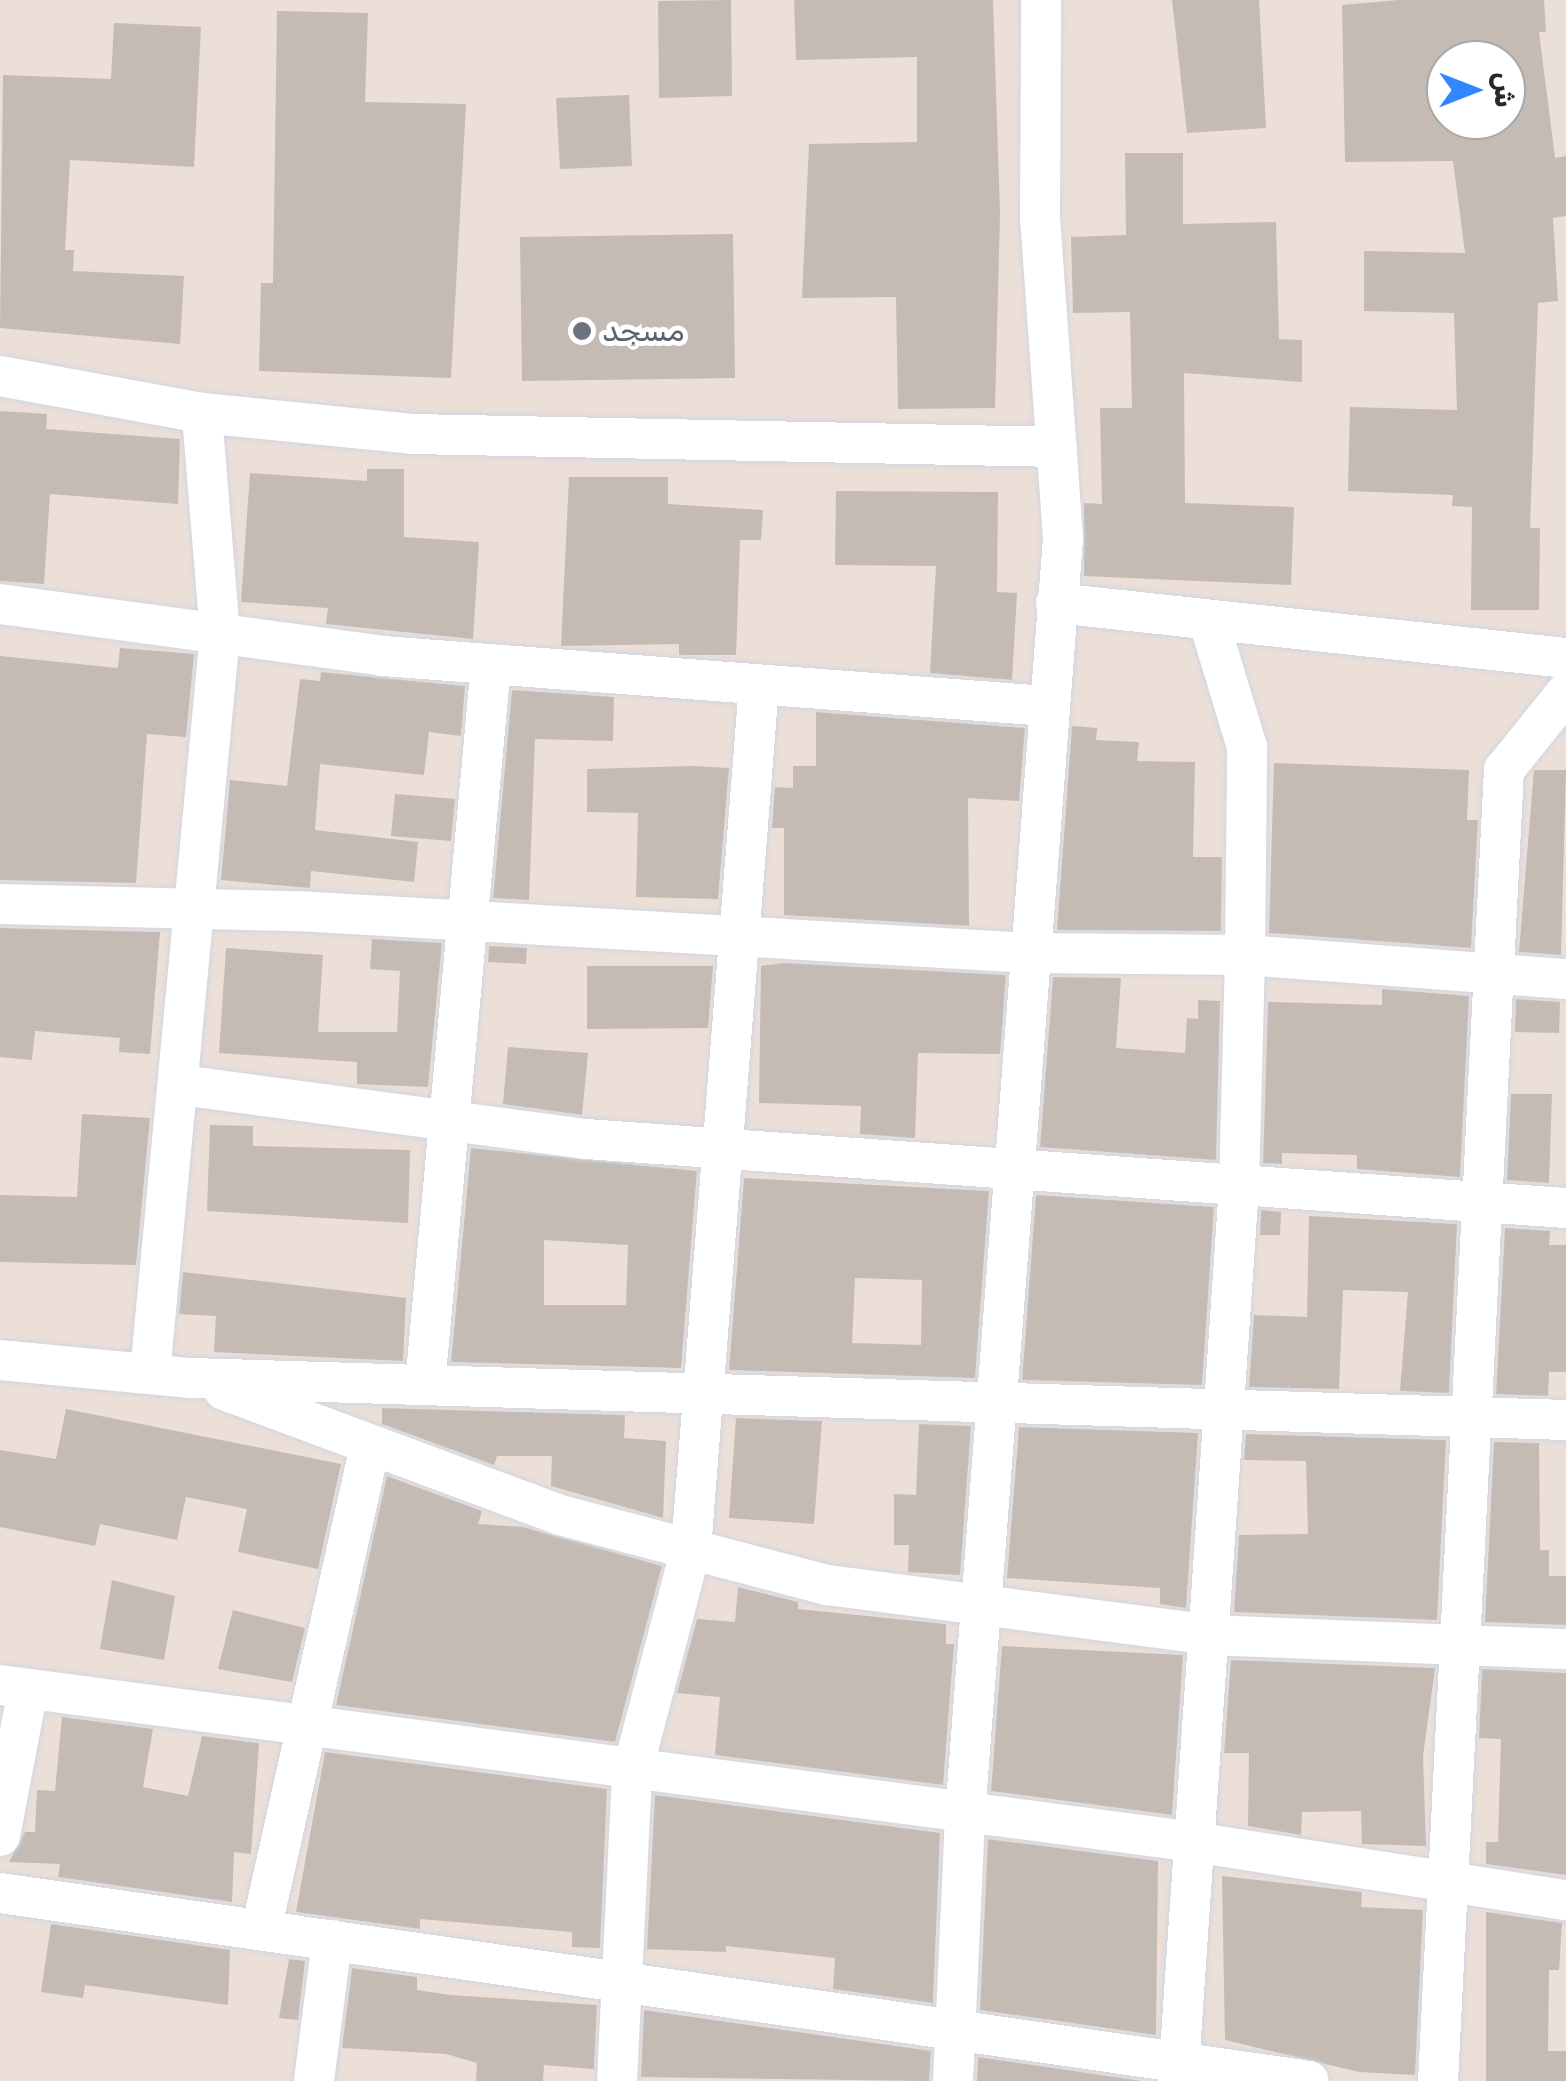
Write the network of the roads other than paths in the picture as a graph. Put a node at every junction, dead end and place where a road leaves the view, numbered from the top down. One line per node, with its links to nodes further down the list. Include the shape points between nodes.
1 (1040, 0): 4 (street, via 1040,220)
2 (0, 376): 3 (street)
3 (202, 413): 4 (street, via 412,434); 8 (street)
4 (1057, 447): 5 (street, via 1063,538)
5 (1056, 603): 7 (street); 13 (street)
6 (0, 604): 8 (street)
7 (1210, 622): 9 (street); 19 (street, via 1247,747)
8 (220, 634): 10 (street); 15 (street)
9 (1566, 658)
10 (491, 664): 11 (street); 16 (street)
11 (760, 685): 13 (street); 17 (street)
12 (1566, 694): 20 (street, via 1504,770)
13 (1046, 706): 18 (street)
14 (0, 904): 15 (street)
15 (199, 909): 16 (street); 22 (street)
16 (468, 921): 17 (street); 23 (street)
17 (740, 936): 18 (street); 24 (street)
18 (1030, 953): 19 (street); 25 (street)
19 (1246, 955): 20 (street); 26 (street)
20 (1494, 977): 21 (street); 27 (street)
21 (1566, 979)
22 (180, 1084): 23 (street); 30 (street)
23 (449, 1120): 24 (street); 32 (street)
24 (723, 1149): 25 (street); 33 (street)
25 (1016, 1170): 26 (street); 34 (street)
26 (1240, 1187): 27 (street); 35 (street)
27 (1484, 1205): 28 (street); 36 (street)
28 (1566, 1208)
29 (0, 1360): 30 (street)
30 (150, 1373): 31 (street)
31 (192, 1378): 32 (street); 38 (street)
32 (424, 1385): 33 (street)
33 (703, 1394): 34 (street); 39 (street)
34 (1000, 1403): 35 (street); 40 (street)
35 (1223, 1410): 36 (street); 41 (street)
36 (1474, 1418): 37 (street); 42 (street)
37 (1566, 1420)
38 (370, 1444): 39 (street, via 560,1515); 45 (street)
39 (691, 1549): 40 (street, via 827,1585); 46 (street)
40 (983, 1604): 41 (street); 47 (street)
41 (1211, 1635): 42 (street); 49 (street)
42 (1464, 1645): 43 (street); 50 (street)
43 (1566, 1649)
44 (14, 1687): 45 (street); 48 (street)
45 (306, 1727): 46 (street); 53 (street)
46 (632, 1772): 47 (street); 55 (street)
47 (965, 1815): 49 (street); 56 (street)
48 (0, 1836)
49 (1194, 1842): 50 (street); 57 (street)
50 (1451, 1884): 52 (street); 62 (street)
51 (0, 1893): 53 (street)
52 (1566, 1900)
53 (261, 1930): 54 (street)
54 (332, 1940): 55 (street); 58 (street)
55 (626, 1982): 56 (street); 59 (street)
56 (957, 2030): 57 (street); 60 (street)
57 (1179, 2071): 61 (street)
58 (314, 2081)
59 (617, 2081)
60 (953, 2081)
61 (1309, 2081)
62 (1438, 2081)

